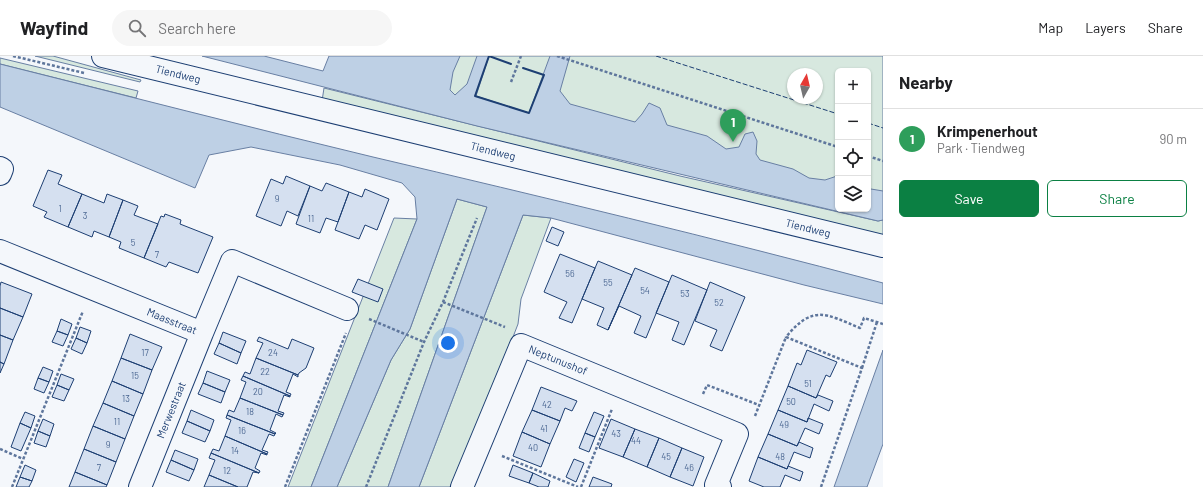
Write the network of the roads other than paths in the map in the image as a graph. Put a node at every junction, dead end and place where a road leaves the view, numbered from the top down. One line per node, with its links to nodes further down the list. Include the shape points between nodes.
1 (113, 58): 4 (street, Tiendweg)
2 (0, 168): 3 (street)
3 (0, 174)
4 (883, 246)
5 (0, 251): 7 (street, Maasstraat)
6 (348, 318): 7 (street, Maasstraat, via 232,262)
7 (202, 333): 8 (street, Merwestraat)
8 (140, 487)
9 (462, 487): 10 (street, Neptunushof, via 521,345 737,434 716,485)
10 (720, 487)

